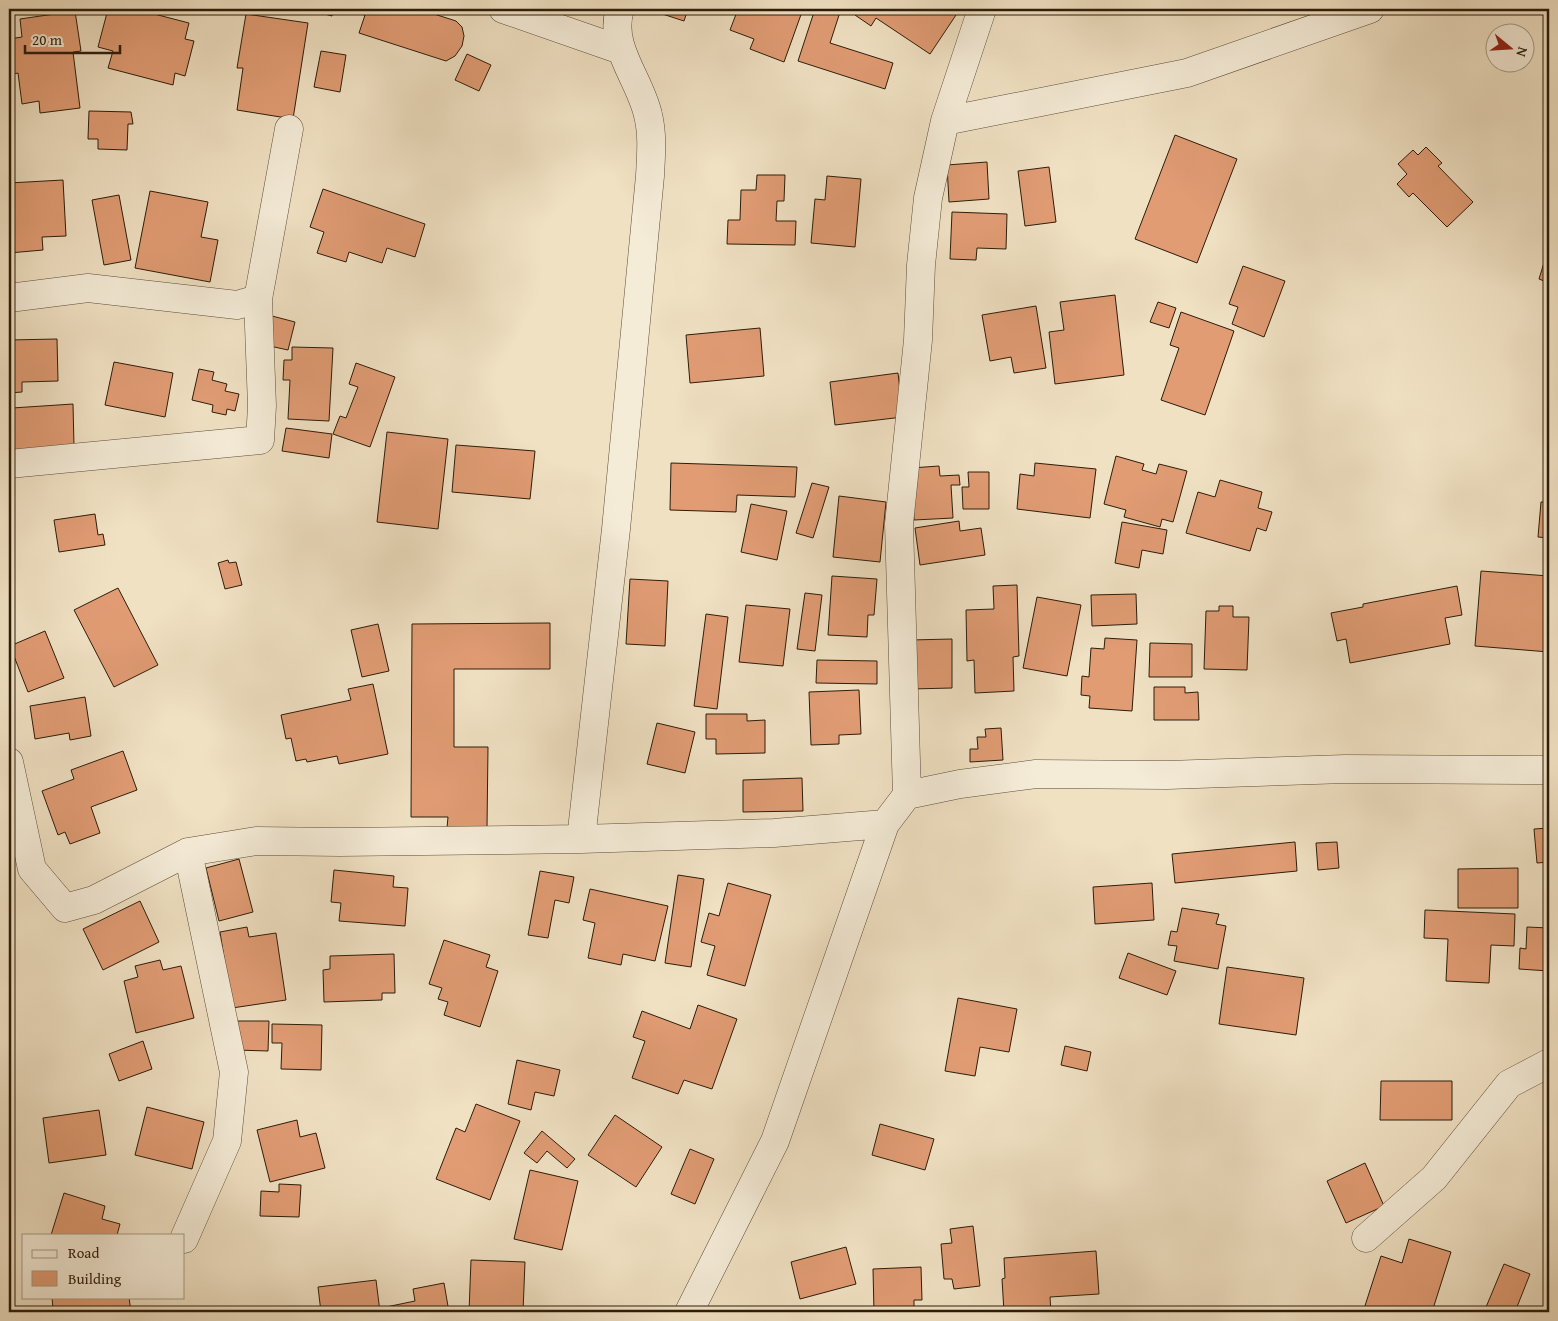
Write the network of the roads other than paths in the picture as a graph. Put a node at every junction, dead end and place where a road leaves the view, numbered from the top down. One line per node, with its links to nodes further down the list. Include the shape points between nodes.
1 (503, 9): 5 (street)
2 (620, 9): 5 (street)
3 (982, 9): 6 (street)
4 (1370, 9): 6 (street, via 1187,73)
5 (621, 50): 15 (street, via 639,84 652,142 616,529)
6 (945, 121): 13 (street, via 928,198 918,340 899,524)
7 (289, 129): 9 (street)
8 (9, 298): 9 (street, via 88,288 237,305)
9 (258, 299): 10 (street, via 260,440)
10 (9, 464)
11 (9, 762): 16 (street, via 32,869 65,908 94,900)
12 (1549, 770): 13 (street, via 1345,769 1167,775 1036,774)
13 (907, 795): 14 (street)
14 (885, 824): 15 (street, via 774,833); 20 (street, via 776,1141)
15 (581, 839): 16 (street, via 256,841)
16 (188, 852): 18 (street, via 234,1072 227,1141)
17 (1549, 1063): 19 (street, via 1509,1084 1434,1178)
18 (185, 1237)
19 (1366, 1238)
20 (689, 1312)

